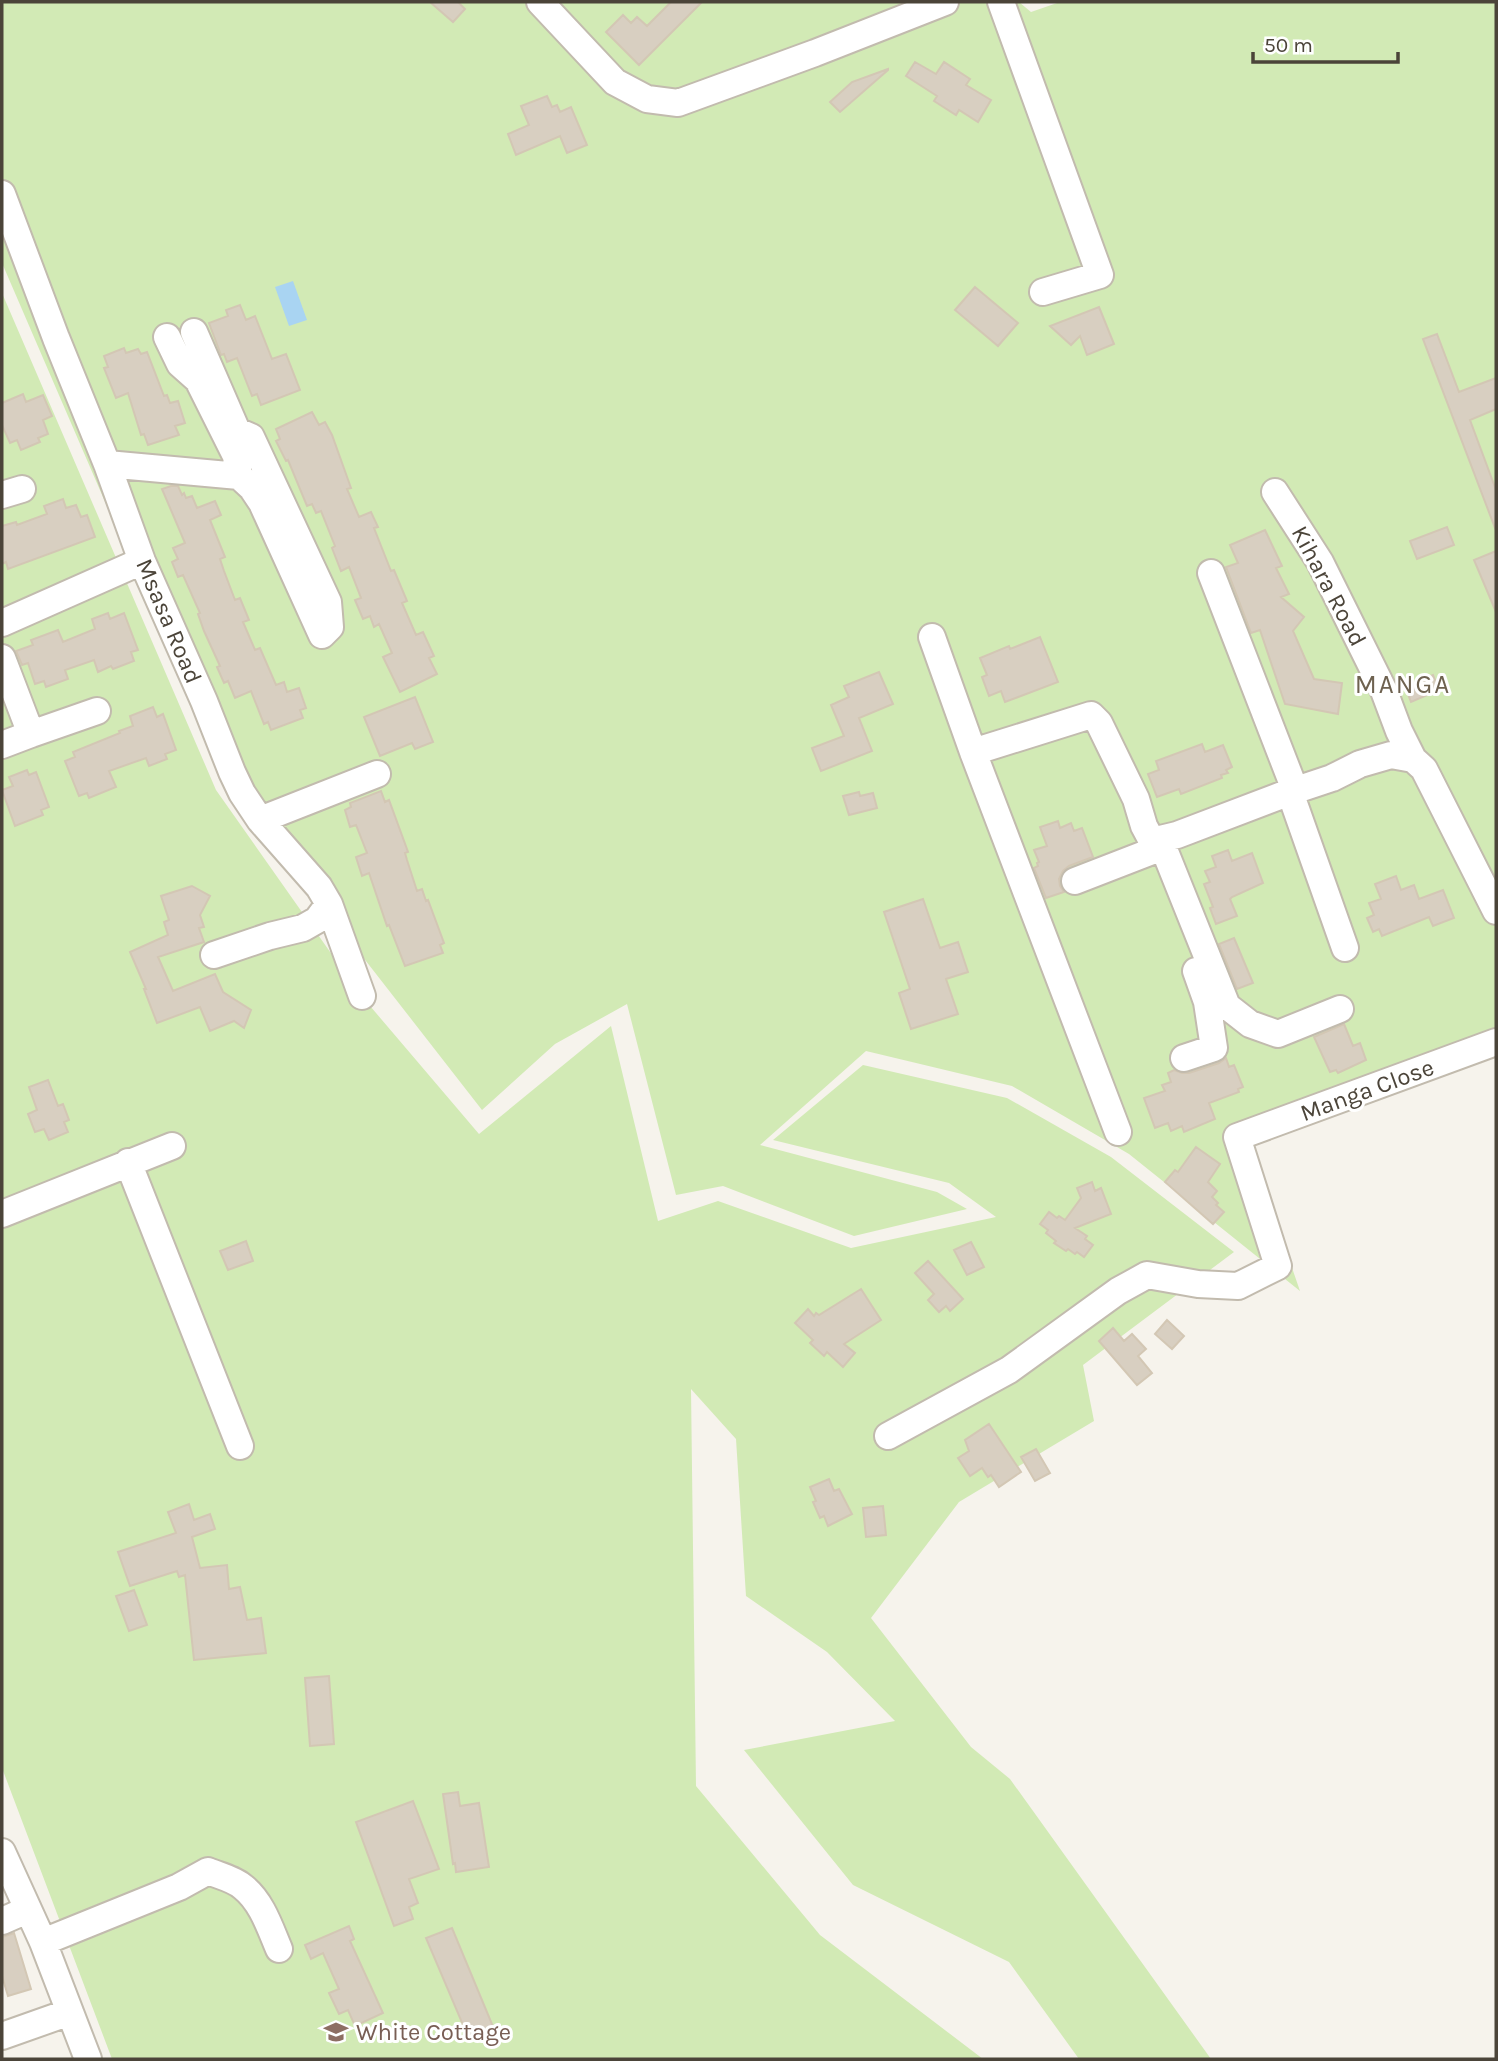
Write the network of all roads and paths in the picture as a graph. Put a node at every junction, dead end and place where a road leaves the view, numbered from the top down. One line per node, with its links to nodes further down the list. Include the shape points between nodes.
1 (945, 2): 3 (street, via 678,103 647,99 615,82)
2 (1001, 2): 5 (street, via 1100,275)
3 (555, 7)
4 (2, 194): 8 (street, Msasa Road)
5 (1043, 292)
6 (194, 332): 9 (street, via 237,431 251,437 328,602 330,627 322,635 262,503)
7 (167, 337): 9 (street, via 180,363 198,380 236,456)
8 (107, 464): 9 (street); 11 (street, Msasa Road)
9 (239, 476)
10 (1275, 492): 22 (street, Kihara Road, via 1320,562)
11 (142, 561): 13 (street); 25 (street, Msasa Road, via 232,772)
12 (1211, 573): 17 (street)
13 (2, 623)
14 (932, 637): 21 (street)
15 (1255, 637): 17 (street, via 1260,655)
16 (2, 658): 19 (street)
17 (1248, 670): 24 (street)
18 (97, 711): 19 (street)
19 (31, 734): 20 (street)
20 (2, 745)
21 (973, 752): 26 (street, via 1091,715 1099,723); 36 (street)
22 (1413, 759): 24 (street, via 1391,755); 29 (street, Kihara Road, via 1431,781)
23 (377, 774): 25 (street)
24 (1293, 791): 26 (street); 30 (street)
25 (260, 820): 28 (street, Msasa Road)
26 (1155, 843): 27 (street); 33 (street, via 1227,1006 1250,1024 1278,1034); 35 (street, via 1207,1002 1212,1036 1213,1048)
27 (1075, 881)
28 (329, 904): 31 (street, via 324,914 303,928); 32 (street, Msasa Road)
29 (1496, 911)
30 (1345, 948)
31 (214, 955)
32 (362, 996)
33 (1340, 1009)
34 (1496, 1042): 40 (street, Manga Close, via 1237,1137 1278,1266 1238,1286 1147,1275 1009,1370)
35 (1184, 1058)
36 (1118, 1132)
37 (172, 1146): 38 (street)
38 (128, 1162): 39 (street); 41 (street)
39 (2, 1214)
40 (888, 1436)
41 (240, 1446)
42 (2, 1852): 43 (street)
43 (27, 1910): 44 (street); 45 (street)
44 (2, 1921)
45 (43, 1942): 46 (street, via 208,1871 243,1887 254,1898); 47 (street)
46 (279, 1949)
47 (70, 2012): 48 (street); 49 (street)
48 (2, 2036)
49 (88, 2059)

